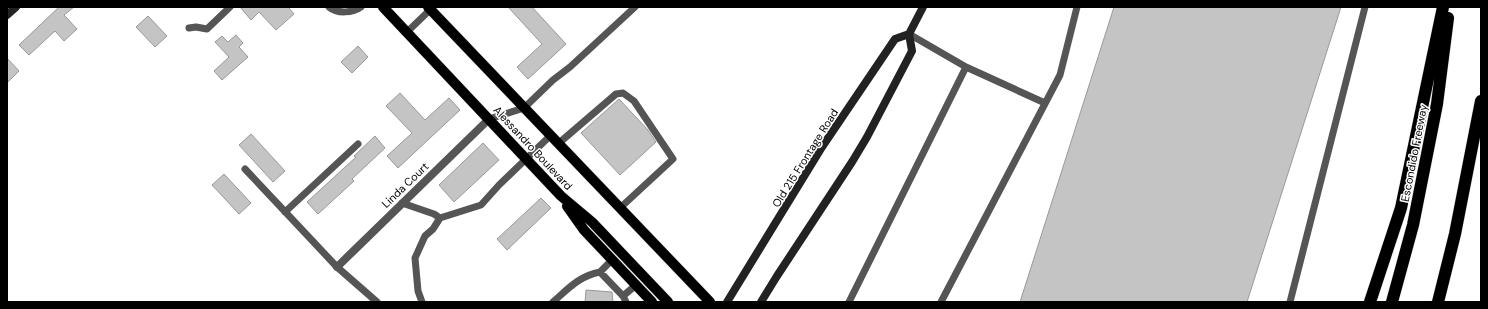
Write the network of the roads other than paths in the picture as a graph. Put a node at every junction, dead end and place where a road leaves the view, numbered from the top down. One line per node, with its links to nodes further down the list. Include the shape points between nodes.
1 (16, 7): 13 (street)
2 (230, 7): 14 (lane, via 207,29)
3 (329, 7): 4 (lane, via 344,12)
4 (361, 7)
5 (383, 7): 15 (main road, Alessandro Boulevard)
6 (635, 7): 20 (lane)
7 (923, 7): 16 (street)
8 (1077, 7): 19 (lane, via 1060,75)
9 (1365, 7): 47 (lane)
10 (1443, 7): 48 (highway, via 1401,208)
11 (1449, 7): 49 (highway, Escondido Freeway, via 1437,104 1413,224)
12 (430, 8): 15 (lane); 20 (main road, Alessandro Boulevard)
13 (7, 15)
14 (189, 28)
15 (407, 32): 21 (main road, Alessandro Boulevard)
16 (909, 34): 17 (lane); 43 (street, Old 215 Frontage Road, via 894,39 822,148); 44 (street, via 912,51 867,136)
17 (966, 67): 19 (lane); 45 (lane)
18 (1481, 101): 50 (highway, via 1455,234)
19 (1044, 103): 46 (lane)
20 (524, 108): 21 (lane); 22 (main road, Alessandro Boulevard)
21 (490, 119): 25 (main road, Alessandro Boulevard); 28 (street, Linda Court)
22 (551, 135): 24 (main road, Alessandro Boulevard); 25 (lane)
23 (358, 144): 30 (lane)
24 (559, 144): 29 (main road, Alessandro Boulevard); 29 (lane, via 616,94 623,93 634,101 673,159)
25 (527, 158): 27 (main road, Alessandro Boulevard); 31 (lane, via 481,205)
26 (245, 169): 30 (lane)
27 (561, 196): 32 (main road, via 584,230); 41 (main road, Alessandro Boulevard, via 592,222)
28 (402, 203): 31 (lane); 33 (street, Linda Court)
29 (620, 208): 42 (main road, Alessandro Boulevard)
30 (286, 212): 33 (lane)
31 (440, 218): 38 (lane, via 425,236 415,258 418,291)
32 (612, 260): 34 (lane); 35 (main road)
33 (337, 267): 37 (lane)
34 (600, 272): 36 (lane); 39 (lane, via 588,274 578,280)
35 (636, 285): 36 (lane); 40 (main road)
36 (625, 299)
37 (377, 302)
38 (422, 302)
39 (553, 302)
40 (652, 302)
41 (668, 302)
42 (710, 302)
43 (728, 302)
44 (761, 302)
45 (849, 302)
46 (941, 302)
47 (1290, 302)
48 (1370, 302)
49 (1392, 302)
50 (1438, 302)

